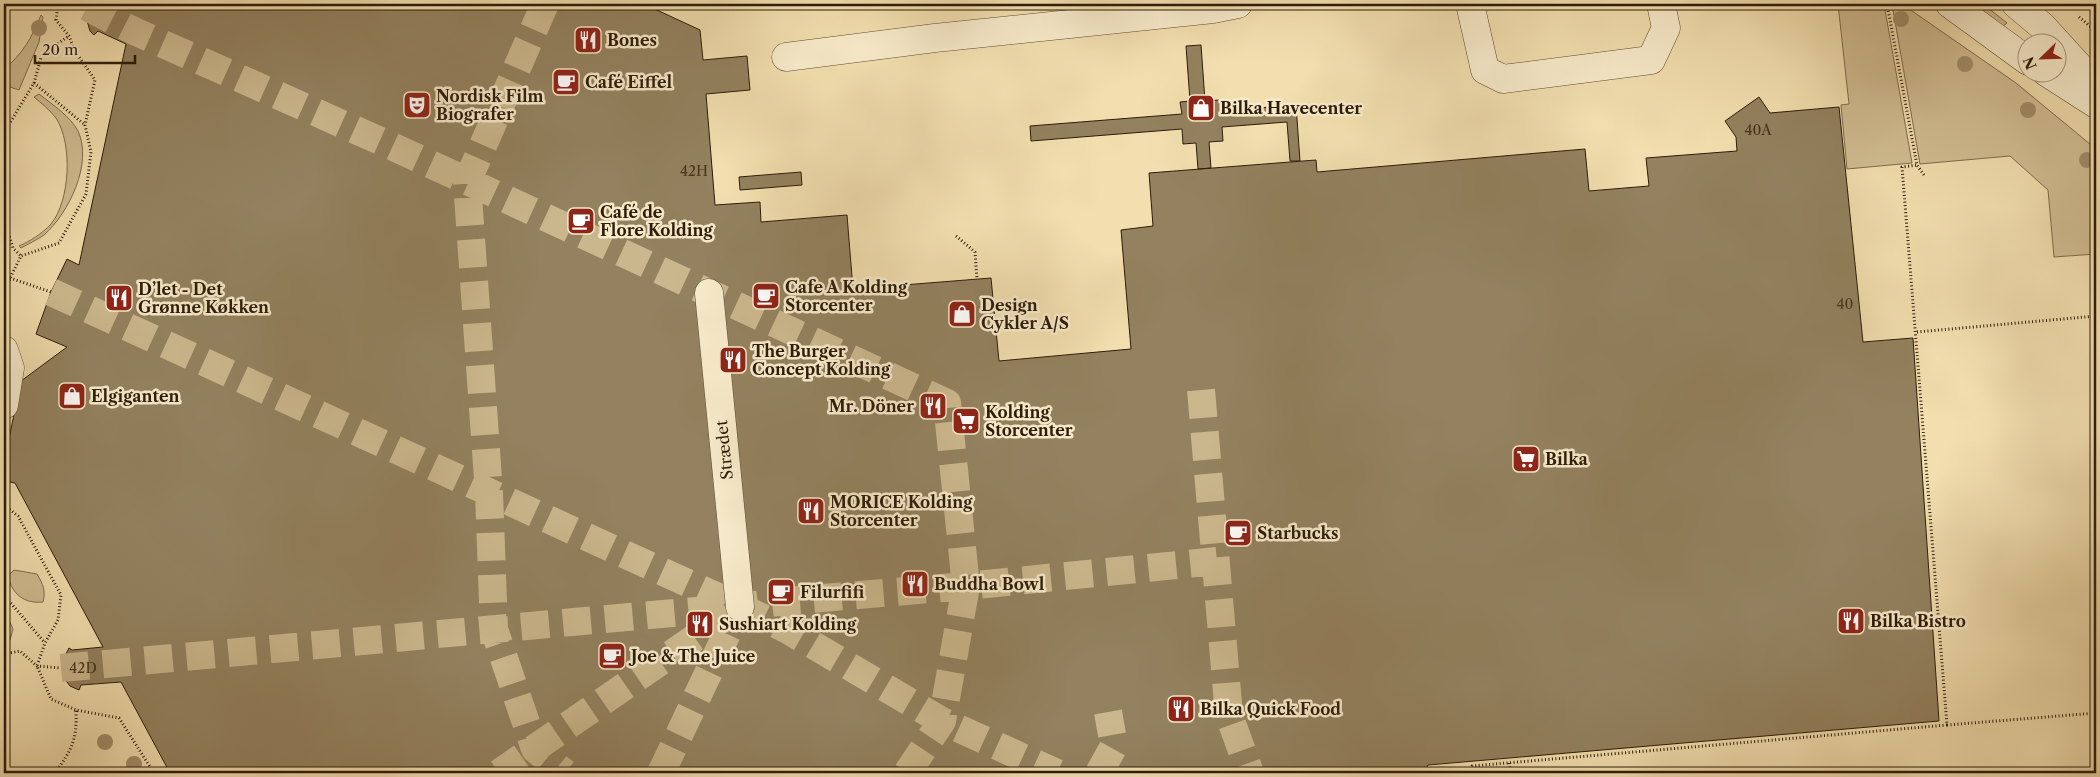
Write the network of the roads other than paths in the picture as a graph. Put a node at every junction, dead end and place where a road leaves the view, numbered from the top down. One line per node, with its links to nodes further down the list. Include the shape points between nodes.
1 (1238, 4): 7 (street)
2 (1470, 4): 3 (street, via 1485,70 1503,79 1651,60 1666,28)
3 (1661, 4)
4 (1950, 4): 6 (street)
5 (2016, 4): 9 (street, via 2042,26)
6 (2018, 54)
7 (786, 57)
8 (2062, 82): 10 (street)
9 (2096, 85)
10 (2096, 104)
11 (708, 293): 14 (street, Strædet)
12 (4, 350): 13 (street, via 10,368)
13 (4, 405)
14 (740, 607)

